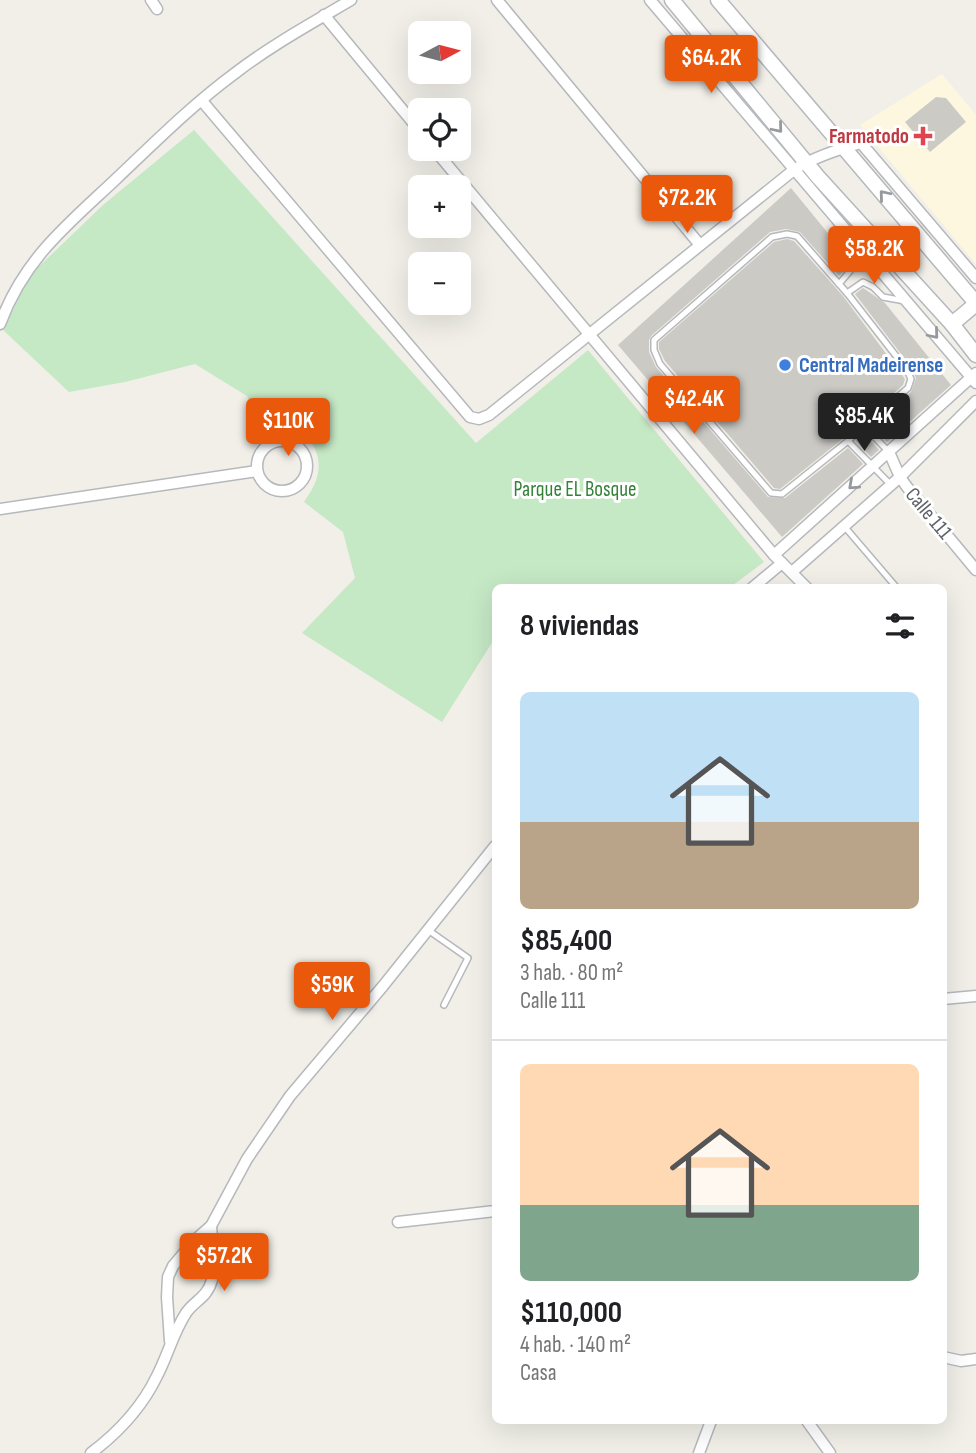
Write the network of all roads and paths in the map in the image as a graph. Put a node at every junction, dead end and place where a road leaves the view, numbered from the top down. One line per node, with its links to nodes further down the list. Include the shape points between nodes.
1 (351, 0): 6 (street)
2 (497, 0): 13 (street)
3 (650, 0): 11 (street)
4 (672, 0): 11 (street, one-way to 11)
5 (718, 0): 9 (street)
6 (324, 15): 7 (street, via 234,73); 8 (street)
7 (202, 101): 19 (street, via 45,246); 21 (street, via 470,417 489,415)
8 (408, 116)
9 (844, 148): 11 (street); 14 (street, via 861,143); 18 (street, one-way to 9)
10 (444, 161): 21 (street)
11 (801, 166): 12 (street); 13 (street); 20 (street)
12 (840, 222): 15 (lane, via 842,250 850,271); 17 (street)
13 (700, 245): 21 (street)
14 (976, 278)
15 (839, 284): 16 (lane); 26 (lane, via 797,236 772,237 658,334 654,350 660,365 771,493 782,494)
16 (847, 293): 17 (lane, via 863,282 883,297); 25 (lane, via 911,379 908,388)
17 (907, 302): 23 (street, one-way to 23)
18 (976, 304): 20 (street)
19 (0, 324)
20 (953, 324): 22 (street)
21 (589, 336): 34 (street)
22 (976, 355)
23 (975, 378): 27 (street)
24 (976, 401): 30 (street)
25 (864, 426): 26 (lane); 27 (lane)
26 (848, 441): 28 (lane)
27 (889, 453): 28 (street); 30 (street, Calle 111)
28 (872, 468): 31 (lane); 34 (street, one-way to 34)
29 (257, 471): 29 (street, via 259,455 277,440 300,447 307,462 304,479 290,490 266,486); 32 (street)
30 (900, 477): 31 (street); 35 (street, Calle 111)
31 (891, 485): 33 (street)
32 (0, 509)
33 (844, 526): 36 (street); 39 (lane)
34 (778, 559): 36 (street); 37 (street)
35 (976, 570)
36 (792, 572): 38 (street)
37 (756, 584)
38 (803, 584)
39 (894, 584)
40 (492, 850): 41 (street)
41 (428, 930): 44 (lane, via 468,958); 47 (street, via 290,1096 247,1159)
42 (976, 996): 43 (street)
43 (947, 999)
44 (444, 1006)
45 (492, 1211): 46 (street)
46 (398, 1223)
47 (211, 1226): 48 (street, via 173,1266); 49 (street, via 213,1276 202,1298)
48 (167, 1297): 49 (street); 50 (street)
49 (188, 1309): 50 (street)
50 (170, 1341): 56 (street, via 158,1376 137,1409 114,1436)
51 (947, 1358): 52 (street)
52 (976, 1359)
53 (710, 1424): 57 (street)
54 (809, 1424): 55 (street)
55 (829, 1452)
56 (91, 1453)
57 (699, 1453)

